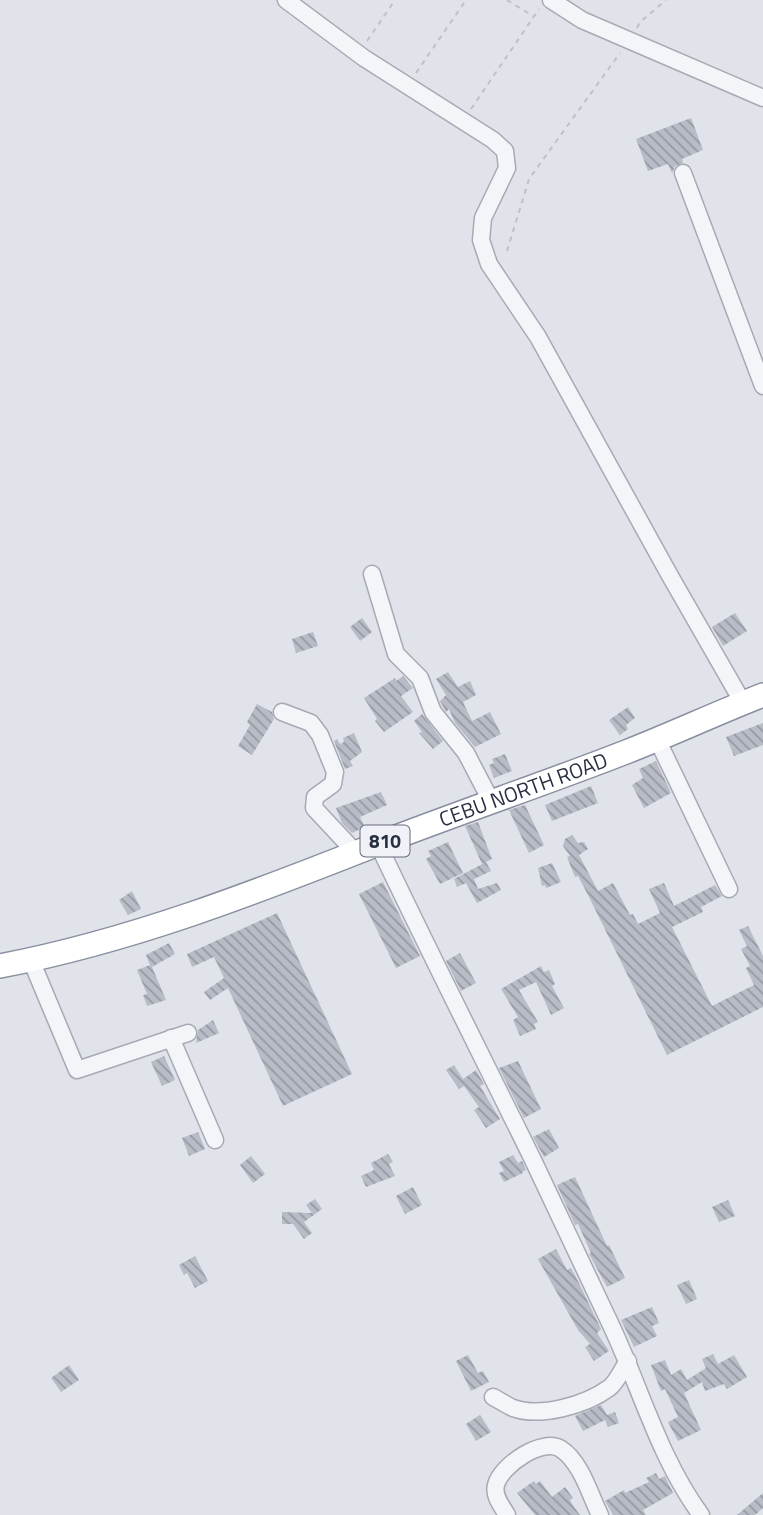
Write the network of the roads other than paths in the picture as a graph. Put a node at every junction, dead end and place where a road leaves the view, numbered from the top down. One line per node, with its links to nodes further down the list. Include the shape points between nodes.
1 (286, 0): 7 (street, via 505,151 508,168 483,218 481,240 489,264 538,337 668,575)
2 (545, 4): 3 (street)
3 (763, 97)
4 (683, 173): 5 (street)
5 (763, 386)
6 (372, 574): 10 (street, via 396,654 420,678 433,712 466,753)
7 (753, 699): 9 (highway, CEBU NORTH ROAD / 810)
8 (282, 712): 12 (street, via 311,723 320,735 335,772 333,784 315,797 314,808)
9 (657, 739): 10 (highway, CEBU NORTH ROAD / 810); 13 (street)
10 (491, 801): 11 (highway, CEBU NORTH ROAD / 810)
11 (378, 844): 12 (highway, CEBU NORTH ROAD / 810); 19 (street)
12 (356, 853): 14 (highway, CEBU NORTH ROAD / 810, via 194,914)
13 (729, 889)
14 (31, 960): 15 (highway, CEBU NORTH ROAD / 810); 17 (street, via 77,1070)
15 (0, 966)
16 (188, 1033): 17 (street)
17 (171, 1038): 18 (street)
18 (215, 1140)
19 (628, 1361): 20 (street, via 611,1387 556,1410 512,1408); 23 (street, via 662,1446)
20 (493, 1397)
21 (507, 1515): 22 (street, via 497,1499 499,1479 523,1455 546,1445 565,1451)
22 (600, 1515)
23 (701, 1515)

